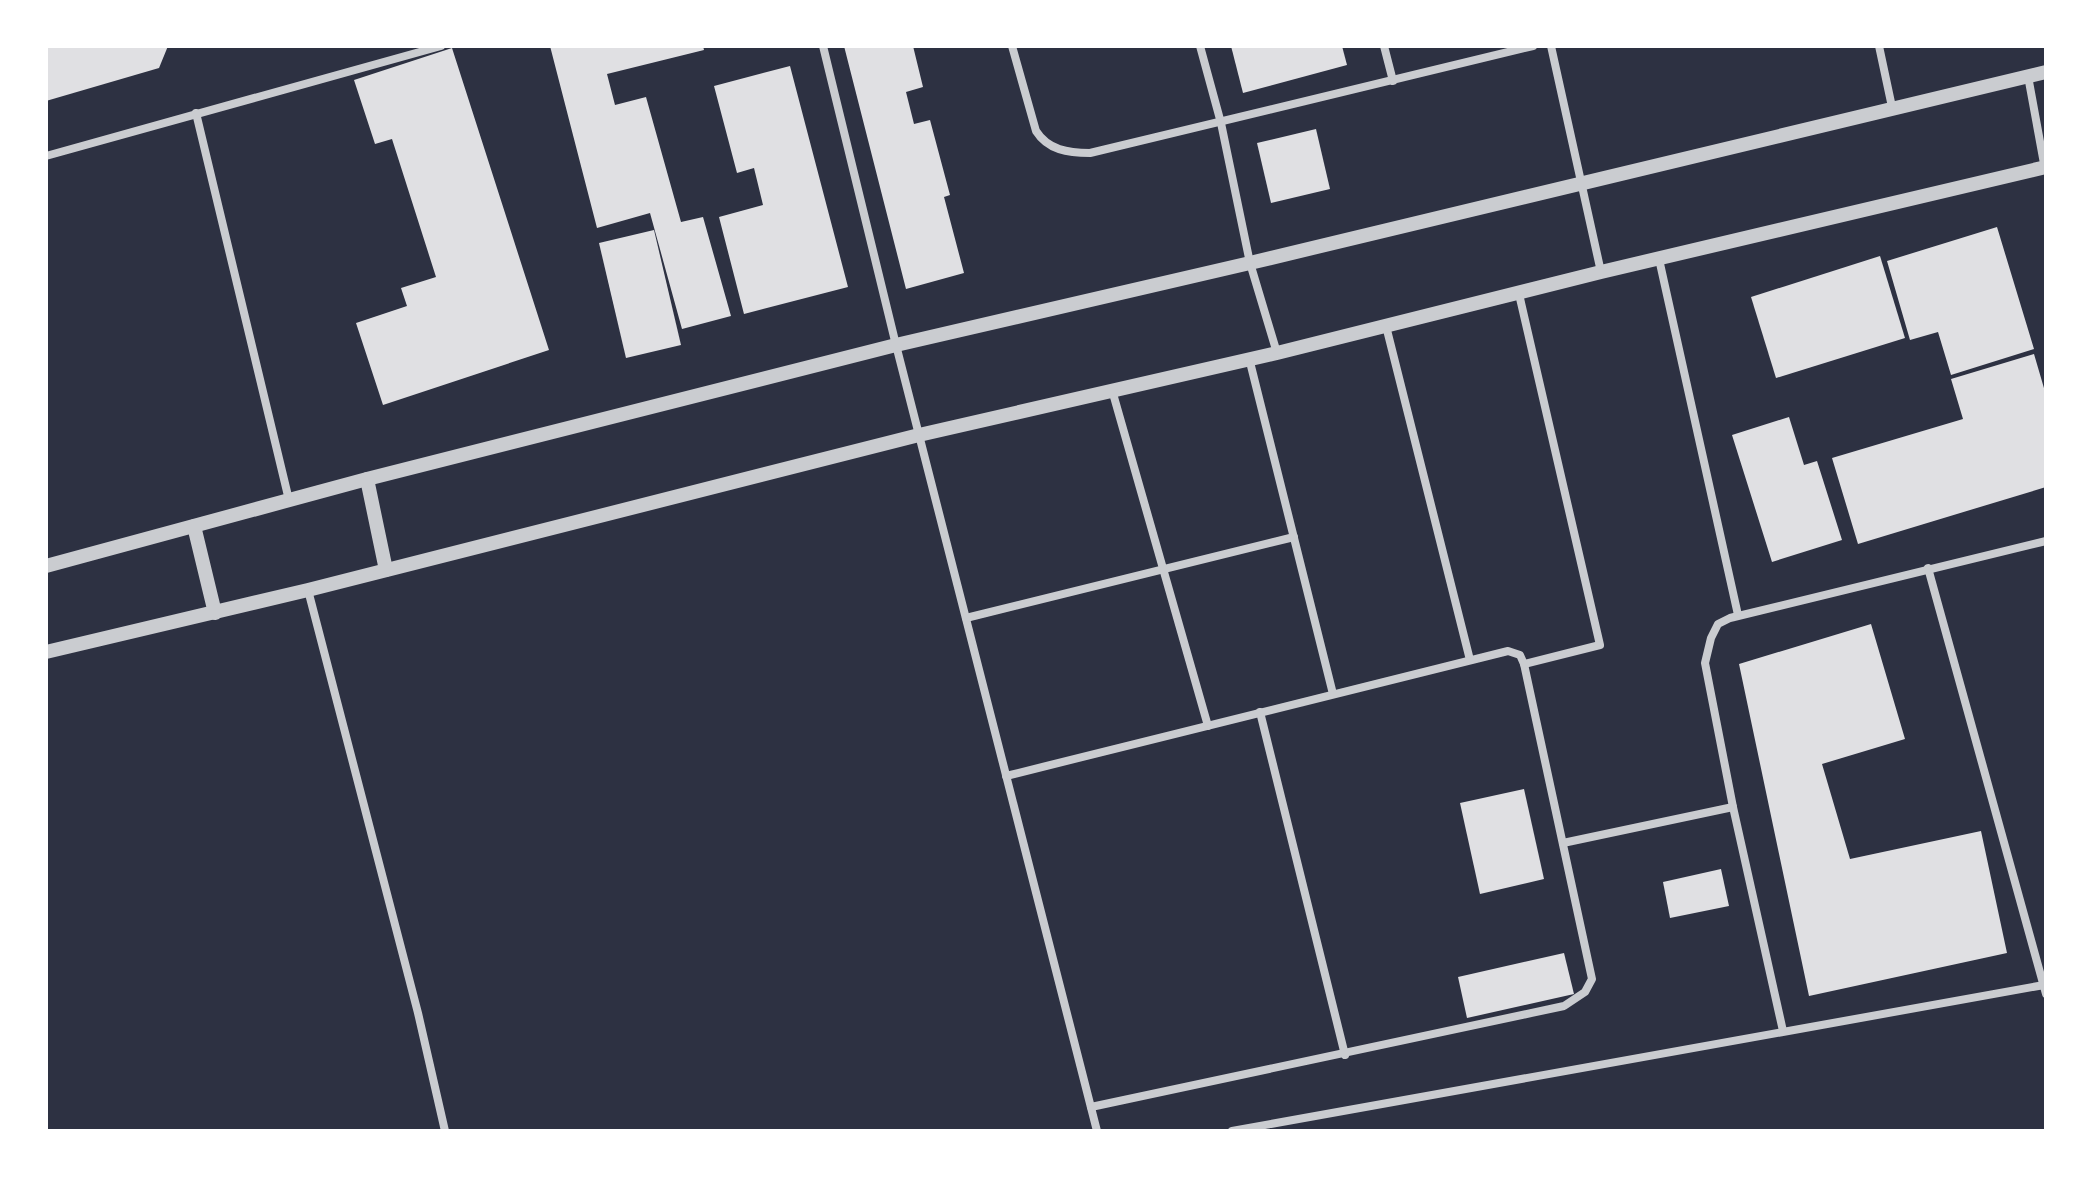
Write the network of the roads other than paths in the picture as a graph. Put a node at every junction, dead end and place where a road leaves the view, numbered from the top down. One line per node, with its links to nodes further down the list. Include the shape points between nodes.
1 (441, 46): 13 (street)
2 (823, 46): 23 (street)
3 (1012, 46): 14 (street, via 1036,131 1041,140 1062,150 1090,153)
4 (1200, 46): 14 (street)
5 (1384, 46): 11 (street)
6 (1533, 46): 11 (street)
7 (1551, 46): 17 (street)
8 (1879, 46): 12 (street)
9 (2046, 72): 10 (street)
10 (2028, 76): 12 (street); 16 (street)
11 (1393, 81): 14 (street)
12 (1892, 107): 17 (street)
13 (196, 113): 15 (street); 29 (street)
14 (1221, 123): 19 (street)
15 (46, 156)
16 (2045, 169): 18 (street)
17 (1581, 184): 19 (street); 20 (street)
18 (1659, 259): 20 (street); 39 (street)
19 (1250, 263): 23 (street); 24 (street)
20 (1601, 272): 21 (street)
21 (1519, 294): 22 (street); 43 (street, via 1600,645)
22 (1386, 326): 24 (street); 42 (street)
23 (896, 345): 27 (street); 28 (street)
24 (1277, 353): 25 (street)
25 (1249, 358): 26 (street); 31 (street)
26 (1111, 389): 27 (street); 35 (street)
27 (919, 435): 36 (street); 40 (street)
28 (367, 479): 29 (street); 36 (street)
29 (289, 500): 30 (street)
30 (194, 526): 33 (street); 38 (street)
31 (1294, 537): 35 (street); 44 (street)
32 (2046, 541): 34 (street)
33 (46, 566)
34 (1928, 568): 39 (street); 50 (street)
35 (1163, 569): 40 (street); 46 (street)
36 (386, 570): 37 (street)
37 (308, 590): 38 (street); 54 (street)
38 (215, 613): 41 (street)
39 (1738, 615): 48 (street, via 1718,624 1705,663)
40 (966, 618): 47 (street)
41 (46, 652)
42 (1470, 660): 43 (street, via 1508,651 1520,655); 44 (street)
43 (1524, 664): 49 (street)
44 (1333, 694): 45 (street)
45 (1260, 712): 46 (street); 52 (street)
46 (1208, 726): 47 (street)
47 (1006, 776): 53 (street)
48 (1733, 807): 49 (street); 51 (street)
49 (1563, 843): 52 (street, via 1592,979 1585,992 1564,1006)
50 (2045, 989): 51 (street)
51 (1783, 1031): 56 (street)
52 (1345, 1055): 53 (street)
53 (1091, 1107): 55 (street)
54 (445, 1131)
55 (1097, 1131)
56 (1232, 1131)

